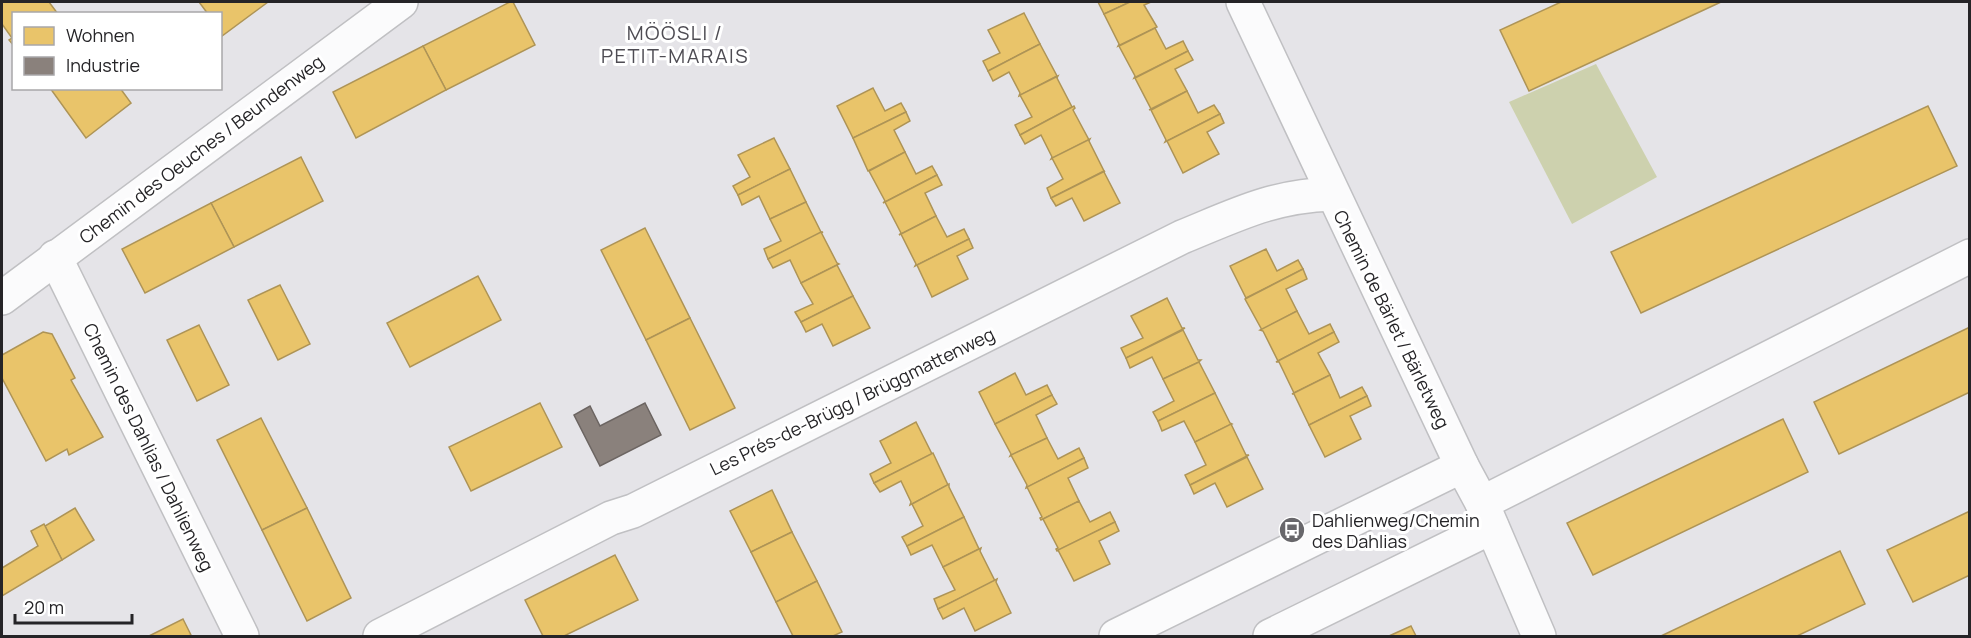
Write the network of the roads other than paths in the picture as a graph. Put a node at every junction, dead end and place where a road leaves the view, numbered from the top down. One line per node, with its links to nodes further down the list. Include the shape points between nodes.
1 (401, 2): 5 (street, Chemin des Oeuches / Beundenweg)
2 (1243, 2): 3 (street, Chemin de Bärlet / Bärletweg)
3 (1332, 194): 7 (street, Chemin de Bärlet / Bärletweg); 10 (street, Les Prés-de-Brügg / Brüggmattenweg, via 1268,202 1182,237)
4 (1970, 256): 8 (street)
5 (55, 257): 6 (street, Chemin des Oeuches / Beundenweg); 9 (street, Chemin des Dahlias / Dahlienweg)
6 (2, 298)
7 (1462, 466): 8 (street, Chemin de Bärlet / Bärletweg); 11 (street)
8 (1487, 515): 12 (street); 13 (street, Chemin de Bärlet / Bärletweg)
9 (242, 636)
10 (380, 636)
11 (1116, 636)
12 (1270, 636)
13 (1539, 636)

